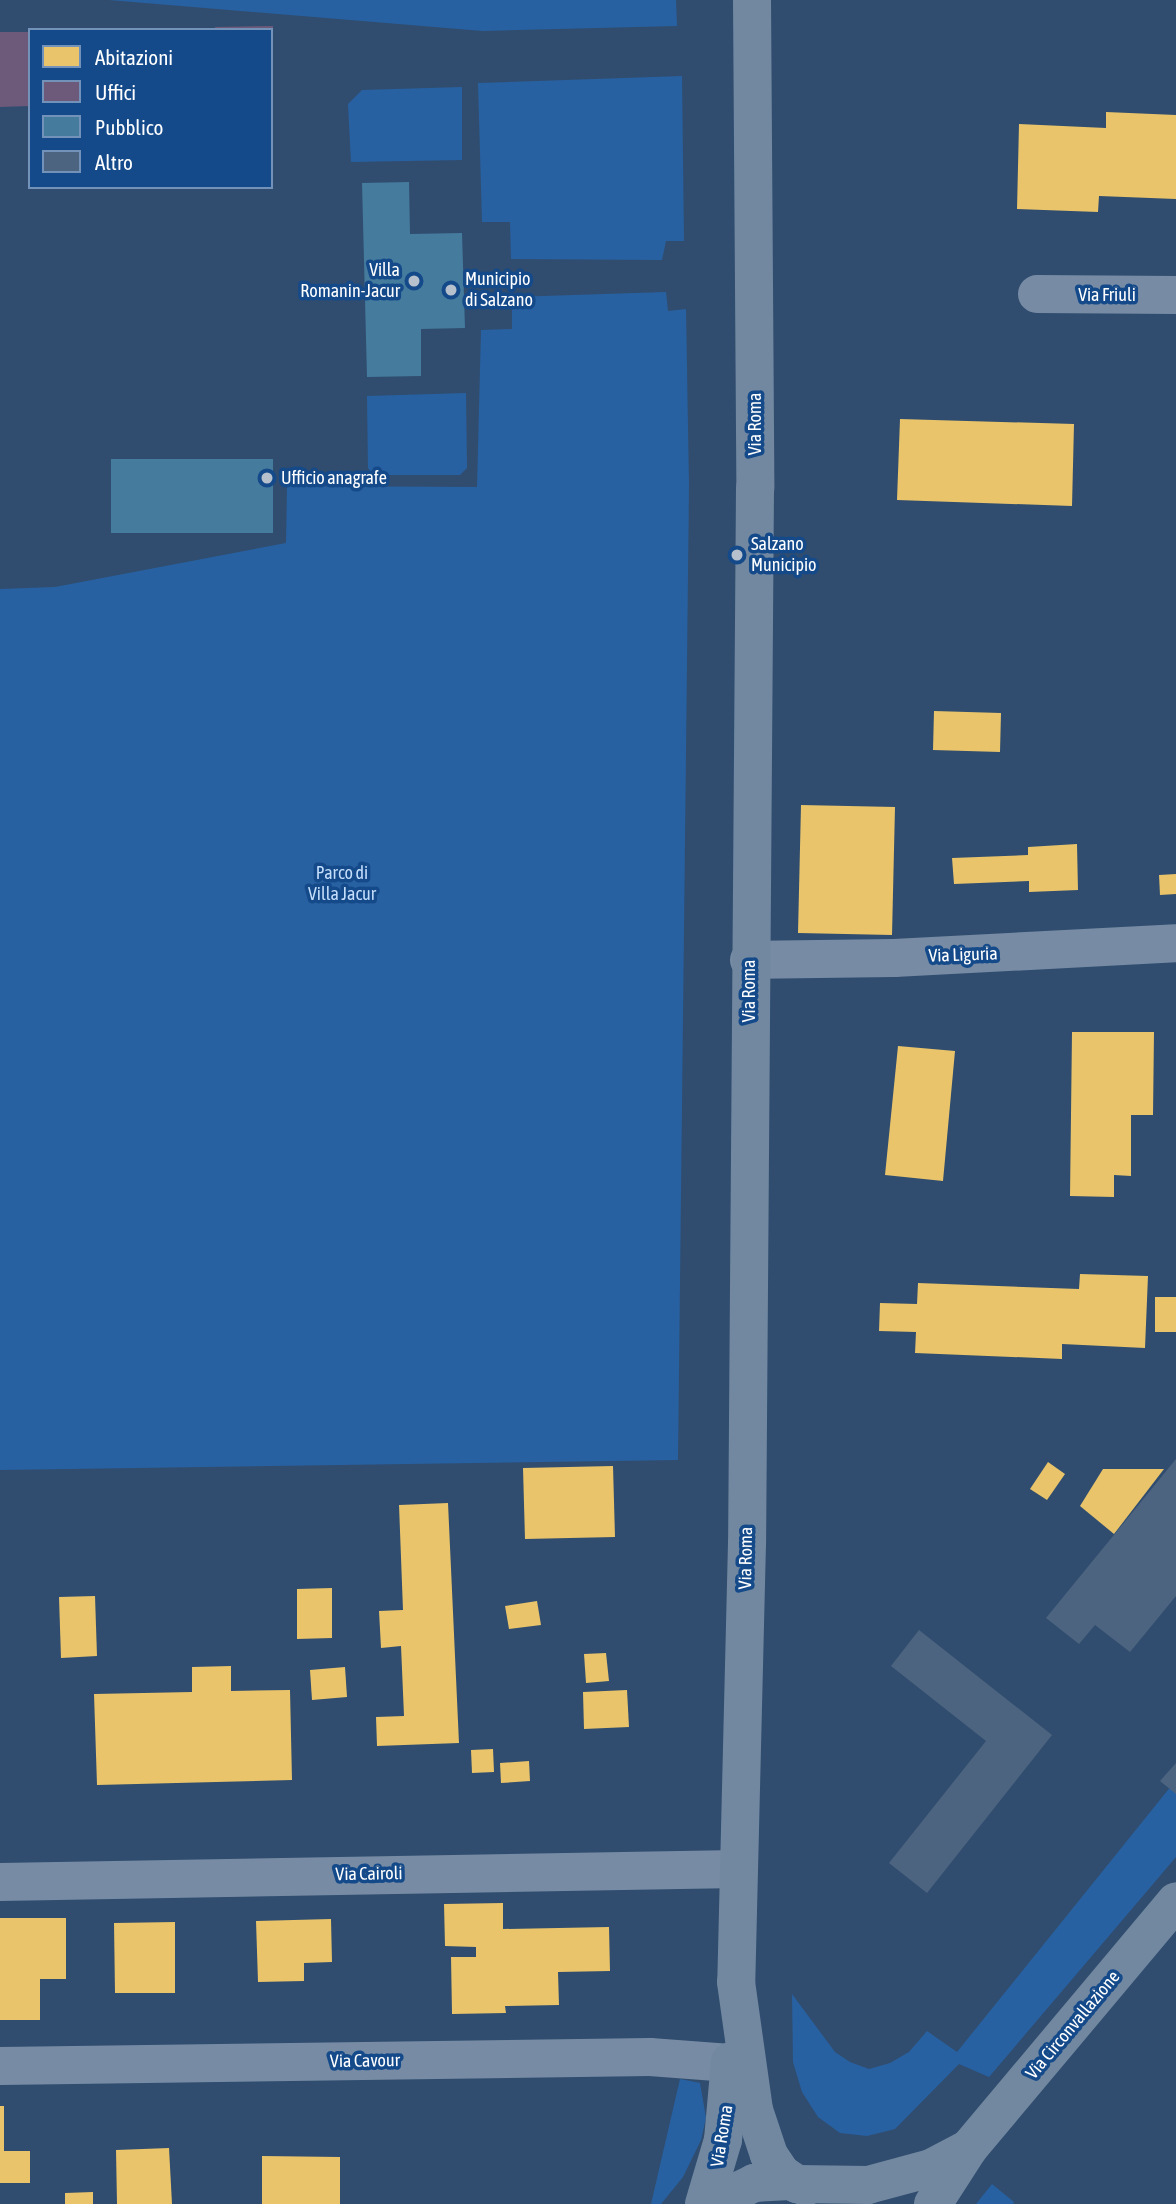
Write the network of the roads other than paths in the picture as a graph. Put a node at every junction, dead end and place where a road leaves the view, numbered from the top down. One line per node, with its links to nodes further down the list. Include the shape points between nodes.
1 (752, 0): 5 (street, Via Roma, via 755,488)
2 (1037, 295): 3 (street, Via Friuli)
3 (1176, 295)
4 (1176, 943): 5 (street, Via Liguria)
5 (749, 960): 6 (street, Via Roma, via 747,1543)
6 (738, 1869): 7 (street, Via Cairoli); 9 (street, Via Roma)
7 (0, 1882)
8 (1176, 1901): 12 (street, Via Circonvallazione)
9 (736, 1982): 10 (street, Via Roma); 13 (street, Via Roma, via 754,2110 769,2155 782,2175)
10 (730, 2063): 11 (street, Via Cavour, via 650,2057); 14 (street, Via Roma, via 723,2140)
11 (0, 2066)
12 (969, 2148): 13 (street, Via Circonvallazione, via 931,2168 868,2185); 17 (street, Via Circonvallazione)
13 (797, 2183): 15 (street, Via Roma, via 754,2183); 16 (street, Via Roma)
14 (704, 2204)
15 (711, 2204)
16 (838, 2204)
17 (933, 2204)

